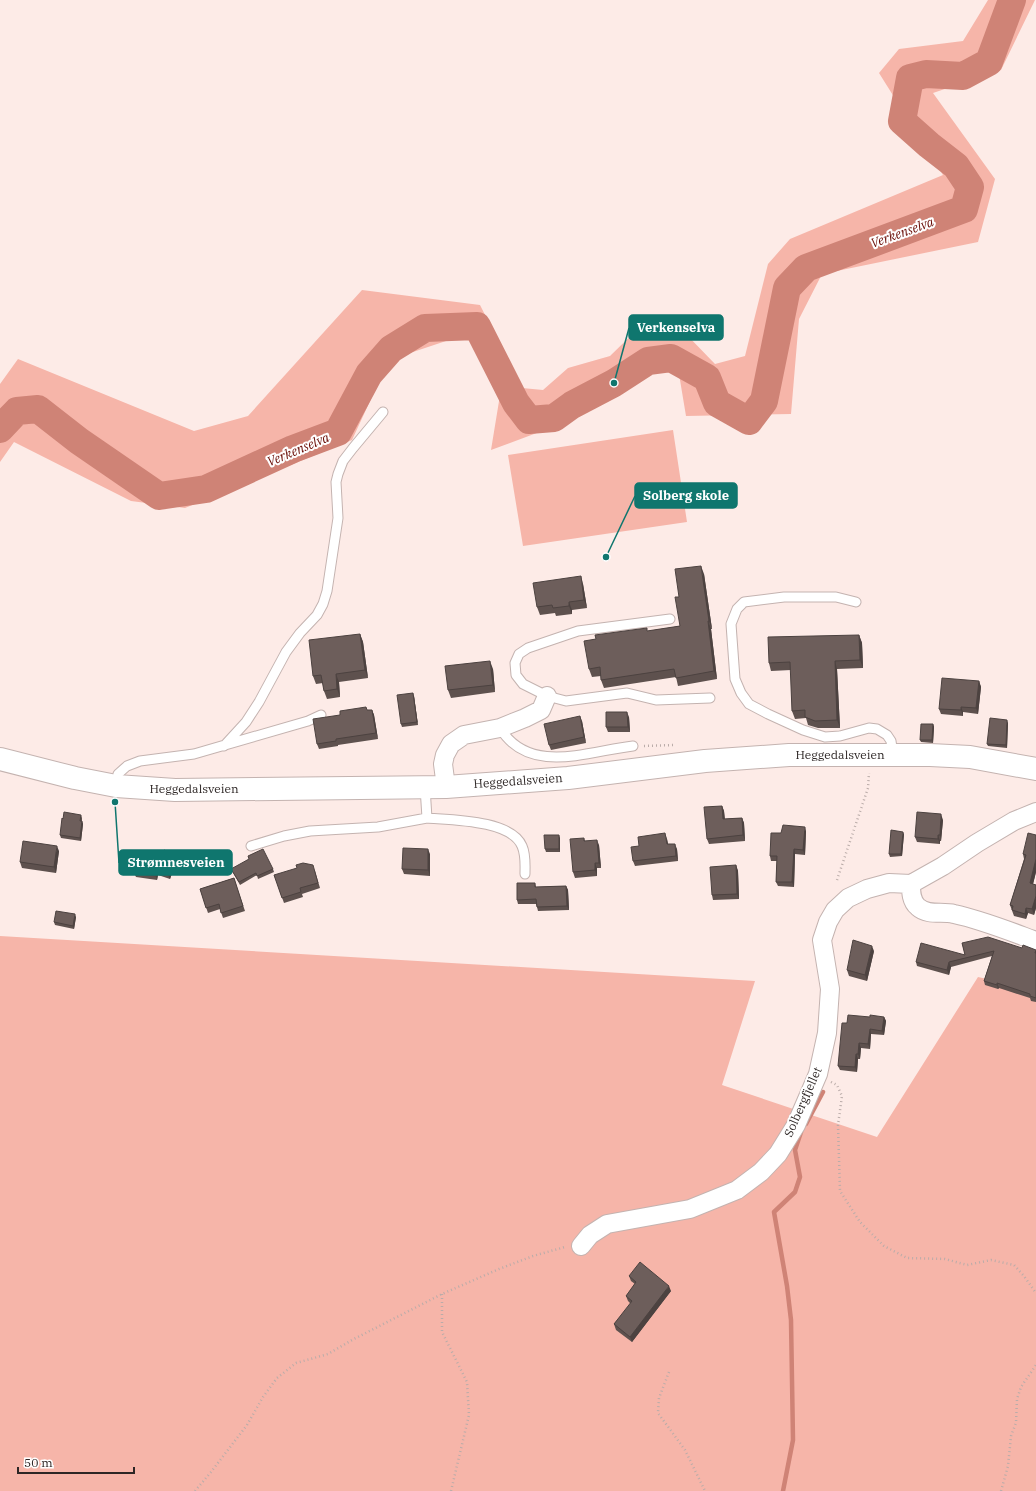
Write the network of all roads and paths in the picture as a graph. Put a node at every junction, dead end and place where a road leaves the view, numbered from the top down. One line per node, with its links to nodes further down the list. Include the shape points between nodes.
1 (383, 412): 8 (lane, via 343,461 338,474 338,518 323,604 286,652 246,722)
2 (856, 602): 10 (lane, via 836,597 814,597 744,602 737,609 731,624 735,679 749,704 768,714 825,737 840,736 869,728 877,729 891,741)
3 (670, 619): 4 (lane, via 578,631 528,648 519,654 515,663 516,675 523,684)
4 (547, 696): 5 (lane, via 566,701 627,693 656,700); 7 (street, via 541,710)
5 (710, 698)
6 (321, 715): 8 (lane)
7 (500, 728): 9 (lane, via 514,744 537,755 570,757); 15 (street, via 464,735 452,744 445,755)
8 (224, 746): 14 (lane, via 127,766 118,774)
9 (633, 746)
10 (893, 755): 12 (main road, Heggedalsveien, via 970,757); 15 (main road, Heggedalsveien, via 746,757 568,778)
11 (0, 759): 14 (main road, Heggedalsveien)
12 (1036, 769)
13 (869, 773): 20 (path, via 868,788)
14 (116, 786): 15 (main road, Heggedalsveien, via 175,790)
15 (435, 787): 17 (lane)
16 (1036, 812): 21 (street, via 1014,821)
17 (427, 818): 18 (lane, via 378,827 310,831); 19 (lane, via 488,825 511,833 524,852)
18 (251, 846)
19 (525, 874)
20 (837, 880)
21 (911, 884): 22 (street, via 911,895 917,906 922,909 931,913 950,913 973,918); 23 (street, Solbergfjellet, via 889,883 867,889 848,898 835,910 828,922 822,940 830,996 827,1033)
22 (1036, 941)
23 (818, 1074): 24 (street, Solbergfjellet, via 796,1125 778,1154 761,1172 737,1190 690,1209 607,1224 590,1235); 25 (path, via 837,1085 842,1096 838,1124 840,1191 860,1222 884,1246 907,1258 945,1259 967,1265 991,1260 1014,1264)
24 (581, 1246): 26 (path, via 533,1256)
25 (1036, 1293)
26 (442, 1294): 29 (path, via 328,1354 296,1363 277,1378 247,1425); 30 (path, via 442,1332 467,1382 469,1416)
27 (1036, 1365): 32 (path, via 1021,1387 1017,1399 1016,1424 1011,1436 1008,1466)
28 (669, 1372): 31 (path, via 659,1398 658,1413 685,1450)
29 (195, 1491)
30 (451, 1491)
31 (705, 1491)
32 (1001, 1491)

